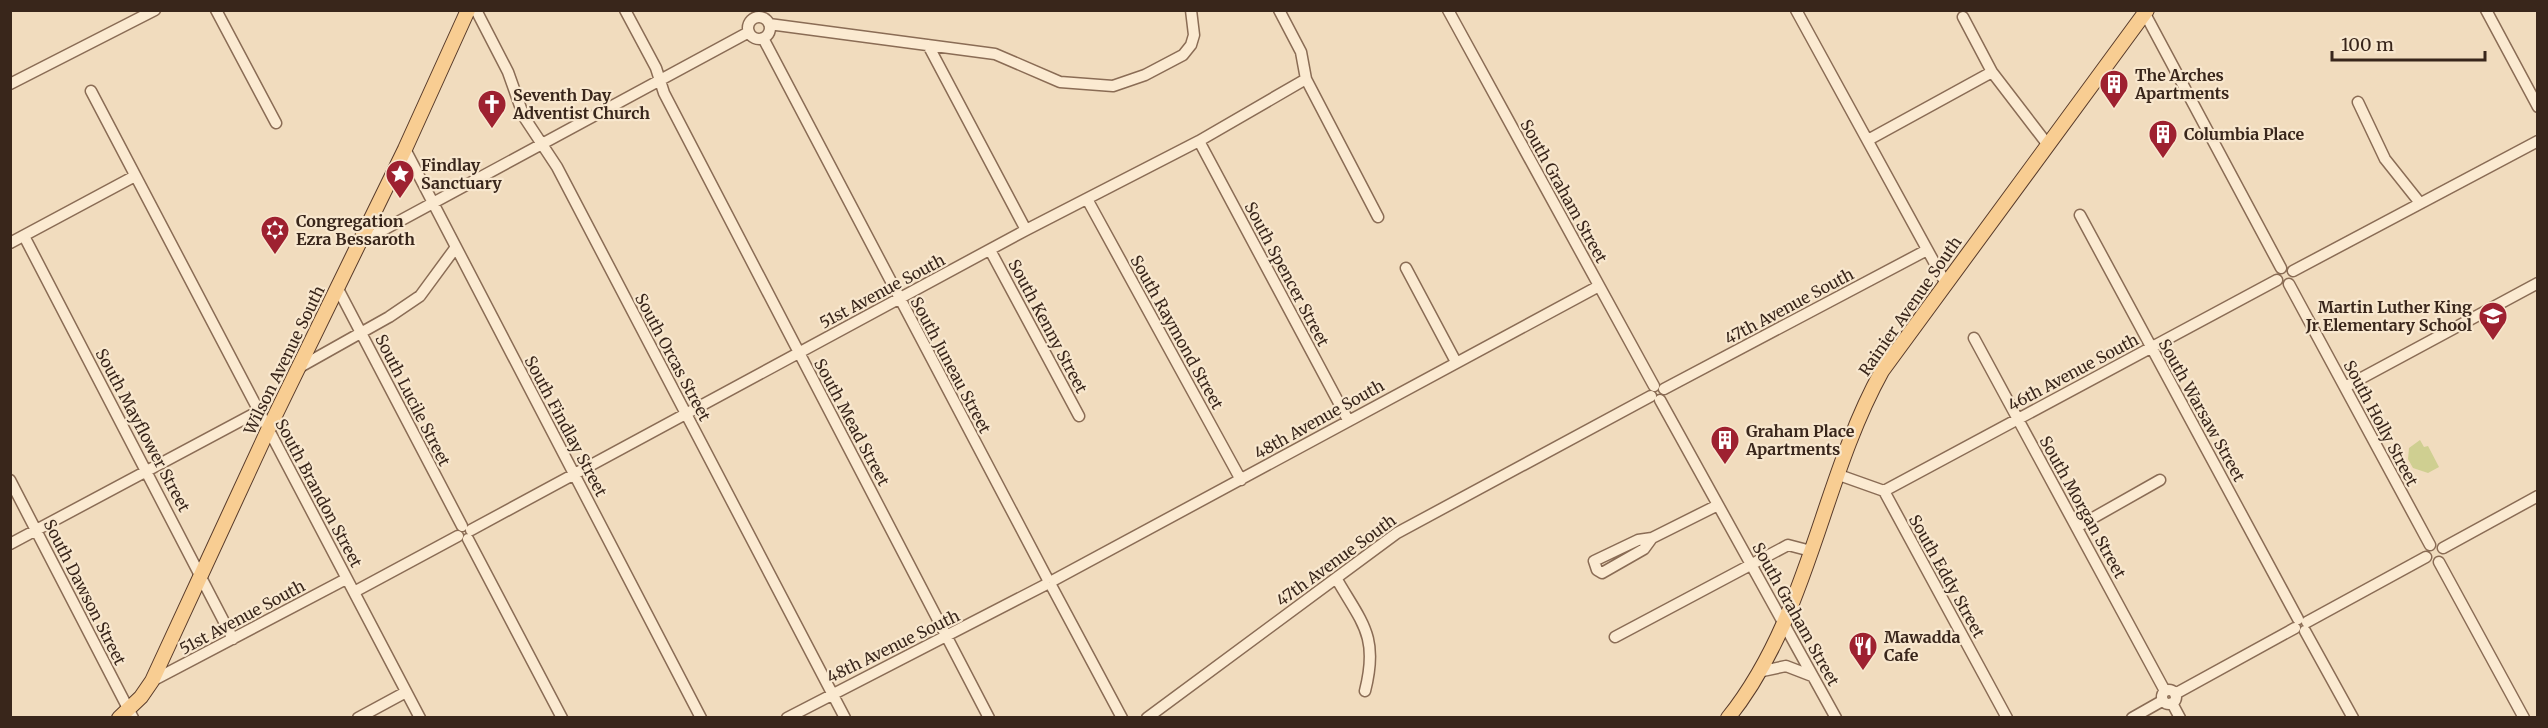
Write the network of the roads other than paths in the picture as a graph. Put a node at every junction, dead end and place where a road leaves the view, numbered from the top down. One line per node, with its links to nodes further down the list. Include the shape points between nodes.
1 (154, 10): 21 (street)
2 (216, 10): 25 (street)
3 (468, 10): 31 (main road, Wilson Avenue South)
4 (476, 10): 30 (street, South Orcas Street, via 508,72 524,117)
5 (625, 10): 20 (street, South Mead Street)
6 (1191, 10): 17 (street, via 1191,45 1183,55 1113,86 1060,82 995,54)
7 (1279, 10): 19 (street, via 1301,52)
8 (1448, 10): 52 (street, South Graham Street)
9 (1796, 10): 26 (street)
10 (2486, 10): 24 (street)
11 (2145, 12): 29 (main road, Rainier Avenue South); 46 (street)
12 (756, 14): 14 (street); 15 (street, via 749,23)
13 (1963, 17): 18 (street)
14 (769, 24): 16 (street, via 770,31); 17 (street)
15 (749, 32): 16 (street, via 757,39); 20 (street)
16 (763, 38): 54 (street, South Juneau Street)
17 (928, 45): 38 (street)
18 (1992, 72): 26 (street); 29 (street)
19 (1306, 78): 27 (street, 51st Avenue South); 37 (street)
20 (660, 81): 30 (street); 58 (street, South Mead Street)
21 (10, 84)
22 (91, 91): 32 (street, South Brandon Street)
23 (2358, 102): 35 (street, via 2385,159)
24 (2538, 107)
25 (276, 123)
26 (1868, 140): 44 (street)
27 (1199, 141): 33 (street, 51st Avenue South); 67 (street, South Spencer Street)
28 (2538, 141): 35 (street)
29 (2048, 145): 49 (main road, Rainier Avenue South)
30 (544, 146): 34 (street); 64 (street, South Orcas Street)
31 (405, 149): 34 (street, South Findlay Street); 41 (main road, Wilson Avenue South)
32 (135, 176): 39 (street); 63 (street, South Brandon Street)
33 (1087, 199): 38 (street, 51st Avenue South); 73 (street, South Raymond Street)
34 (433, 203): 41 (street); 42 (street, South Findlay Street)
35 (2420, 204): 47 (street)
36 (2080, 215): 57 (street, South Warsaw Street)
37 (1378, 217)
38 (1026, 230): 43 (street, 51st Avenue South)
39 (24, 236): 40 (street); 69 (street, South Mayflower Street)
40 (10, 243)
41 (359, 243): 53 (main road, Wilson Avenue South)
42 (456, 247): 55 (street, via 420,296); 70 (street, South Findlay Street)
43 (990, 250): 54 (street, 51st Avenue South); 65 (street, South Kenny Street)
44 (1927, 250): 49 (street); 62 (street, 47th Avenue South)
45 (1406, 268): 59 (street)
46 (2281, 268): 47 (street); 48 (street)
47 (2293, 271): 51 (street)
48 (2277, 280): 51 (street); 57 (street, 46th Avenue South)
49 (1945, 282): 71 (main road, Rainier Avenue South, via 1878,378)
50 (2538, 283): 61 (street)
51 (2289, 284): 61 (street, South Holly Street)
52 (1599, 286): 59 (street, 48th Avenue South); 62 (street, South Graham Street)
53 (337, 287): 55 (street, South Lucile Street); 60 (main road, Wilson Avenue South)
54 (900, 299): 58 (street, 51st Avenue South); 92 (street, South Juneau Street)
55 (361, 333): 60 (street); 80 (street, South Lucile Street)
56 (1974, 338): 66 (street, South Morgan Street)
57 (2150, 347): 66 (street, 46th Avenue South); 95 (street, South Warsaw Street)
58 (799, 352): 64 (street, 51st Avenue South); 96 (street, South Mead Street)
59 (1456, 362): 67 (street, 48th Avenue South)
60 (300, 367): 68 (main road, Wilson Avenue South)
61 (2345, 387): 83 (street, South Holly Street)
62 (1657, 393): 77 (street, South Graham Street); 90 (street, 47th Avenue South, via 1397,533)
63 (259, 411): 68 (street, South Brandon Street); 69 (street)
64 (686, 413): 70 (street, 51st Avenue South); 104 (street, South Orcas Street)
65 (1079, 416)
66 (2018, 419): 75 (street, 46th Avenue South); 78 (street, South Morgan Street)
67 (1348, 420): 73 (street, 48th Avenue South)
68 (268, 430): 89 (main road, Wilson Avenue South); 91 (street, South Brandon Street)
69 (147, 470): 79 (street); 89 (street, South Mayflower Street)
70 (574, 473): 80 (street, 51st Avenue South); 110 (street, South Findlay Street)
71 (1839, 475): 75 (street); 85 (main road, Rainier Avenue South)
72 (10, 480): 79 (street, South Dawson Street)
73 (1241, 480): 92 (street, 48th Avenue South)
74 (2160, 480): 78 (street)
75 (1884, 491): 118 (street, South Eddy Street)
76 (2538, 496): 84 (street)
77 (1718, 505): 81 (street); 88 (street, South Graham Street)
78 (2076, 527): 105 (street, South Morgan Street)
79 (36, 530): 82 (street); 106 (street, South Dawson Street)
80 (465, 533): 93 (street, 51st Avenue South); 109 (street, South Lucile Street)
81 (1652, 538): 81 (street, via 1638,540 1594,561 1597,570 1602,573 1644,549)
82 (10, 544)
83 (2430, 545): 84 (street); 86 (street)
84 (2443, 548): 87 (street, via 2444,557)
85 (1811, 552): 88 (street, via 1788,544); 94 (main road, Rainier Avenue South)
86 (2426, 557): 87 (street, via 2431,563); 95 (street)
87 (2439, 562): 122 (street)
88 (1751, 564): 94 (street, South Graham Street); 97 (street)
89 (201, 574): 98 (street, South Mayflower Street); 101 (main road, Wilson Avenue South)
90 (1336, 578): 102 (street, via 1369,639 1372,665); 115 (street, 47th Avenue South)
91 (346, 579): 93 (street, South Brandon Street); 98 (street, 51st Avenue South)
92 (1050, 583): 96 (street, 48th Avenue South); 114 (street, South Juneau Street)
93 (354, 592): 103 (street, South Brandon Street)
94 (1783, 622): 99 (main road, Rainier Avenue South); 100 (street, South Graham Street)
95 (2301, 625): 105 (street); 121 (street, South Warsaw Street)
96 (948, 637): 104 (street, 48th Avenue South); 113 (street, South Mead Street)
97 (1615, 637)
98 (233, 639): 101 (street, 51st Avenue South)
99 (1758, 672): 100 (street, via 1786,666); 116 (main road, Rainier Avenue South)
100 (1813, 676): 117 (street, South Graham Street)
101 (152, 681): 106 (main road, Wilson Avenue South)
102 (1365, 691)
103 (406, 692): 107 (street); 108 (street, South Brandon Street)
104 (832, 693): 111 (street, 48th Avenue South); 112 (street, South Orcas Street)
105 (2169, 697): 119 (street); 120 (street, South Morgan Street)
106 (127, 715)
107 (358, 717)
108 (420, 717)
109 (562, 717)
110 (701, 717)
111 (786, 717)
112 (845, 717)
113 (989, 717)
114 (1122, 717)
115 (1147, 717)
116 (1728, 717)
117 (1836, 717)
118 (2007, 717)
119 (2132, 717)
120 (2180, 717)
121 (2353, 717)
122 (2524, 717)

